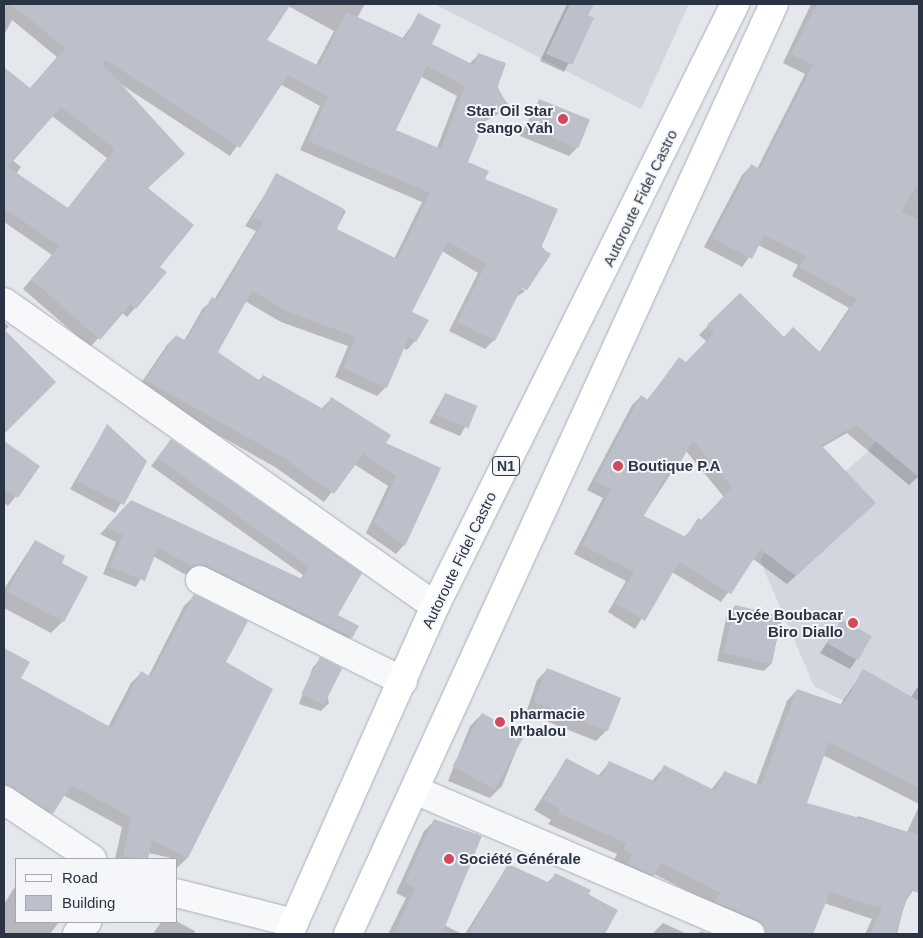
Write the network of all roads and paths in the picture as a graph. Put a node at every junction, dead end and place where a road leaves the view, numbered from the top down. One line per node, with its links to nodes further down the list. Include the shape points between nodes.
1 (735, 4): 5 (highway, Autoroute Fidel Castro / N1)
2 (774, 4): 7 (highway)
3 (4, 302): 5 (street)
4 (200, 580): 6 (street)
5 (435, 606): 6 (highway, Autoroute Fidel Castro / N1)
6 (402, 681): 13 (highway, Autoroute Fidel Castro / N1)
7 (417, 791): 15 (highway); 16 (street)
8 (4, 800): 9 (street)
9 (91, 858)
10 (178, 894): 12 (street)
11 (85, 923): 14 (street)
12 (258, 924): 13 (street)
13 (292, 929)
14 (77, 934)
15 (348, 934)
16 (752, 934)

